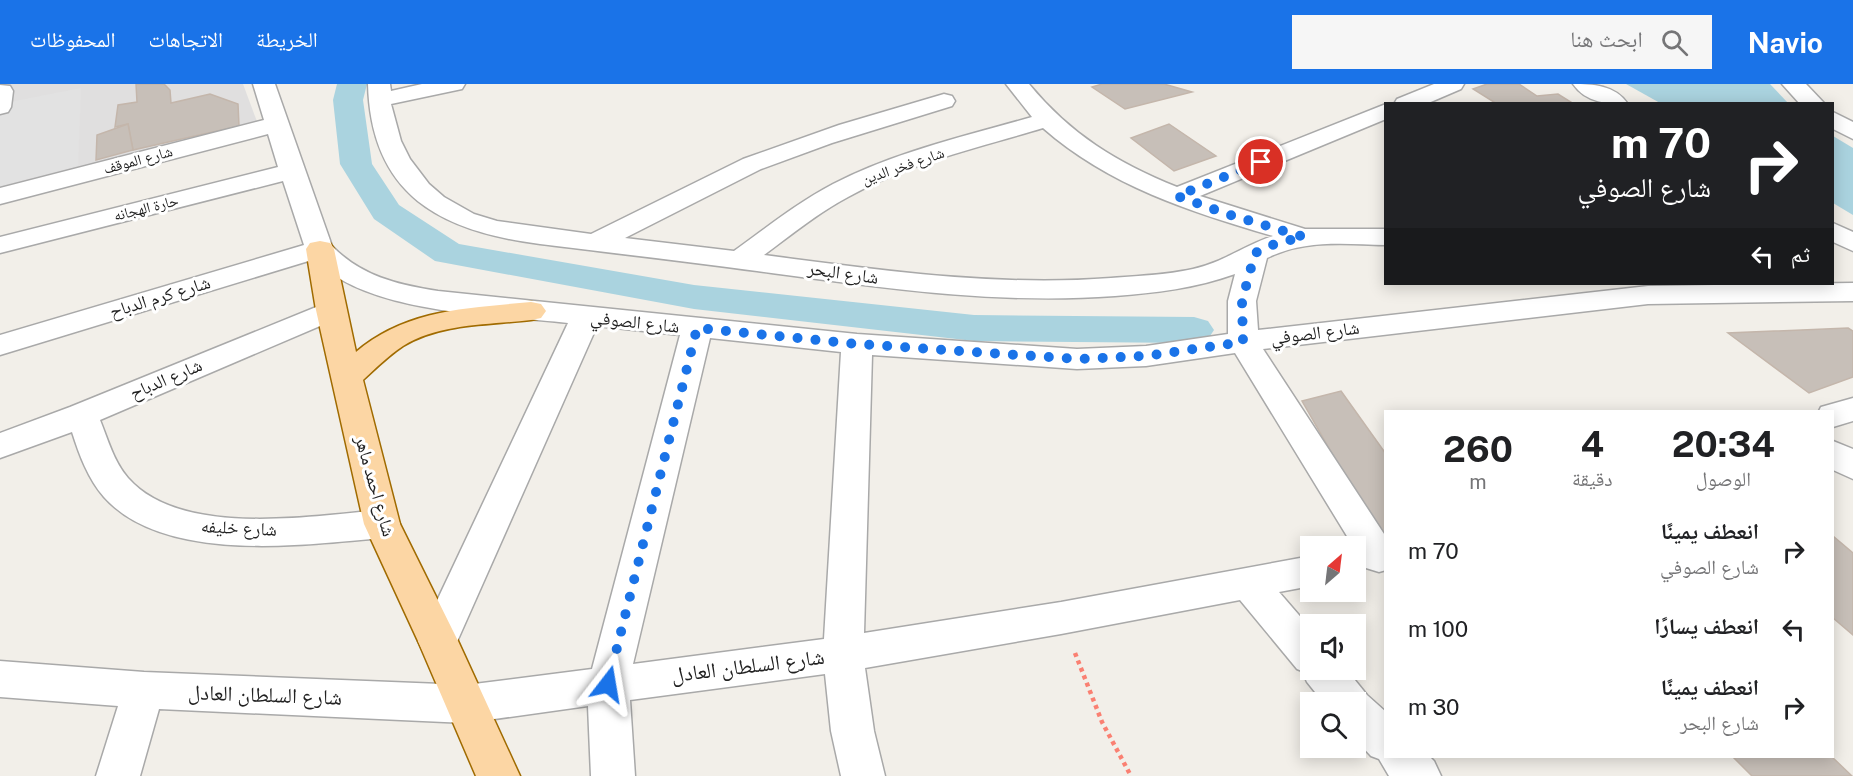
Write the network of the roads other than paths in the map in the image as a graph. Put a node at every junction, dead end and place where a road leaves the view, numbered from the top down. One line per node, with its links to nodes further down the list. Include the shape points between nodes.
1 (264, 84): 15 (street, شارع الصوفي)
2 (454, 84): 7 (street)
3 (1017, 84): 13 (street)
4 (1453, 84): 9 (street)
5 (1584, 84): 10 (street)
6 (1793, 84): 11 (street)
7 (379, 92): 22 (street, شارع البحر, via 388,138 410,181 428,198 453,214 486,226)
8 (944, 101): 22 (street, via 750,165)
9 (1410, 102)
10 (1614, 102)
11 (1812, 102)
12 (1384, 112): 19 (street)
13 (1047, 120): 19 (street, via 1101,159); 26 (street, شارع فخر الدين, via 890,168 854,183)
14 (1834, 120): 16 (street)
15 (277, 124): 17 (street, شارع الصوفي); 18 (street, شارع الموقف)
16 (1853, 132)
17 (292, 171): 23 (street, حارة الهجانه); 24 (street, شارع الصوفي)
18 (0, 196)
19 (1177, 196): 20 (street)
20 (1304, 237): 21 (street, شارع البحر); 25 (street, شارع البحر)
21 (1384, 237)
22 (595, 243): 26 (street, شارع البحر)
23 (0, 245)
24 (320, 249): 28 (main road, شارع احمد ماهر); 29 (street, شارع الصوفي, via 347,272 387,290); 34 (street, شارع كرم الدباح)
25 (1255, 253): 26 (street, شارع البحر, via 1231,266 1171,282 1068,289 929,284); 32 (street, via 1242,301)
26 (741, 259)
27 (1853, 292): 32 (street, شارع الصوفي, via 1648,295)
28 (331, 310): 35 (main road, شارع احمد ماهر); 37 (street, شارع الدباح)
29 (531, 311): 30 (street, شارع الصوفي); 35 (main road, via 419,327 397,336)
30 (586, 317): 31 (street, شارع الصوفي); 46 (street)
31 (697, 328): 33 (street, شارع الصوفي); 51 (street)
32 (1243, 342): 33 (street, شارع الصوفي, via 1146,356 1077,359); 43 (street)
33 (857, 344): 48 (street)
34 (0, 345)
35 (347, 377): 42 (main road, شارع احمد ماهر)
36 (1853, 409): 38 (street)
37 (82, 415): 39 (street, شارع الدباح); 42 (street, شارع خليفه, via 104,470 118,489 138,506 166,519 208,529 256,532)
38 (1834, 415)
39 (0, 446)
40 (1834, 454): 41 (street)
41 (1853, 466)
42 (382, 524): 46 (main road, شارع احمد ماهر)
43 (1374, 558)
44 (1300, 573): 45 (street, شارع السلطان العادل)
45 (1248, 583): 47 (street); 48 (street, شارع السلطان العادل)
46 (438, 642): 54 (main road, شارع احمد ماهر)
47 (1300, 644)
48 (843, 654): 51 (street, شارع السلطان العادل); 61 (street, via 849,710)
49 (0, 679): 52 (street, شارع السلطان العادل)
50 (1330, 680): 53 (street)
51 (608, 684): 54 (street, شارع السلطان العادل); 60 (street)
52 (144, 690): 54 (street, شارع السلطان العادل); 58 (street)
53 (1341, 692)
54 (466, 704): 59 (main road, شارع احمد ماهر)
55 (1366, 721): 56 (street)
56 (1384, 740)
57 (1401, 758): 62 (street)
58 (118, 776)
59 (498, 776)
60 (613, 776)
61 (863, 776)
62 (1419, 776)

